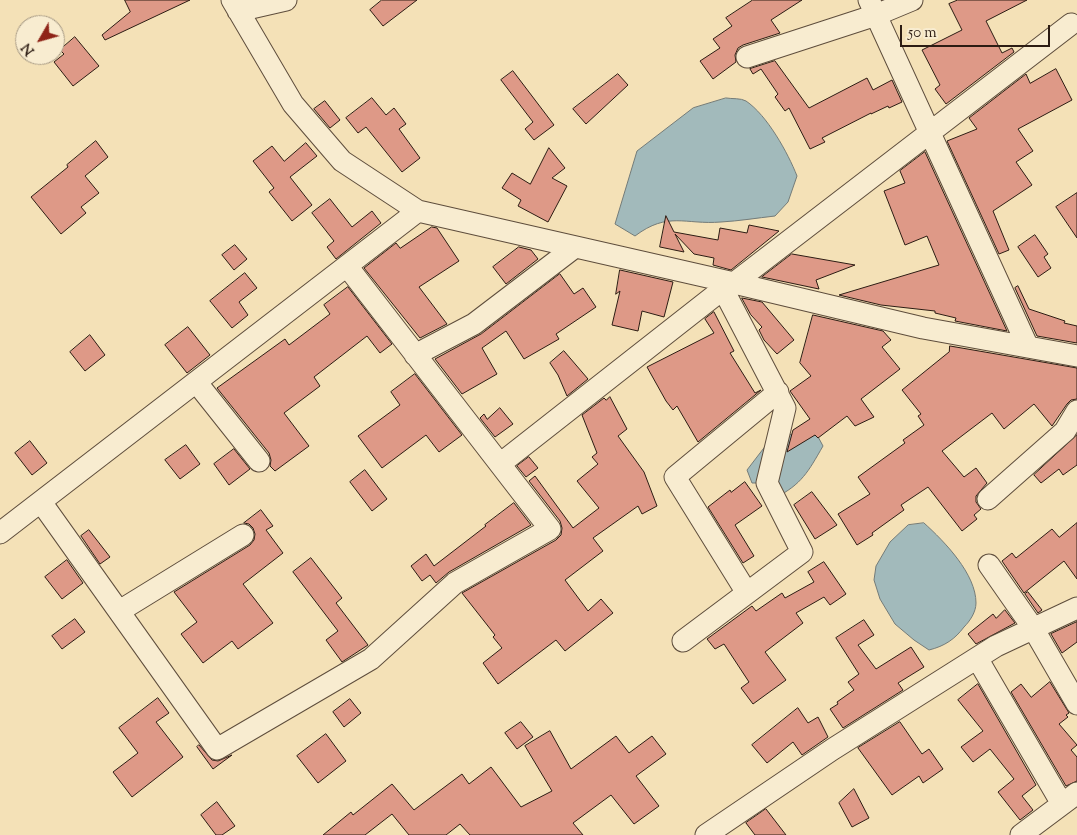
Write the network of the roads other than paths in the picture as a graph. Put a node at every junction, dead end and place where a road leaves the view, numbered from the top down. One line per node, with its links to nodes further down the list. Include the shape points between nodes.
1 (286, 0): 3 (street)
2 (912, 0): 4 (street)
3 (235, 5): 8 (street, via 294,104 342,161)
4 (872, 7): 6 (street); 7 (street)
5 (1071, 24): 7 (street)
6 (747, 57)
7 (929, 132): 11 (street); 12 (street)
8 (418, 211): 9 (street); 10 (street)
9 (576, 247): 11 (street); 13 (street, via 474,324)
10 (347, 266): 13 (street); 15 (street)
11 (728, 286): 12 (street); 16 (street); 19 (street)
12 (1028, 347): 14 (street)
13 (415, 355): 19 (street)
14 (1077, 356)
15 (197, 383): 18 (street); 21 (street)
16 (778, 392): 25 (street, via 785,408 767,483 802,552); 25 (street, via 675,477)
17 (1077, 412): 20 (street, via 1065,430)
18 (259, 462)
19 (500, 464): 21 (street, via 550,529 455,583 371,659 217,749)
20 (988, 500)
21 (41, 502): 22 (street)
22 (0, 533)
23 (243, 535): 26 (street)
24 (989, 565): 28 (street)
25 (747, 593): 29 (street)
26 (126, 607)
27 (1077, 608): 28 (street)
28 (1033, 628): 30 (street); 31 (street)
29 (682, 641)
30 (977, 658): 32 (street); 33 (street, via 833,749)
31 (1077, 704)
32 (1070, 799): 34 (street)
33 (706, 835)
34 (1021, 835)

